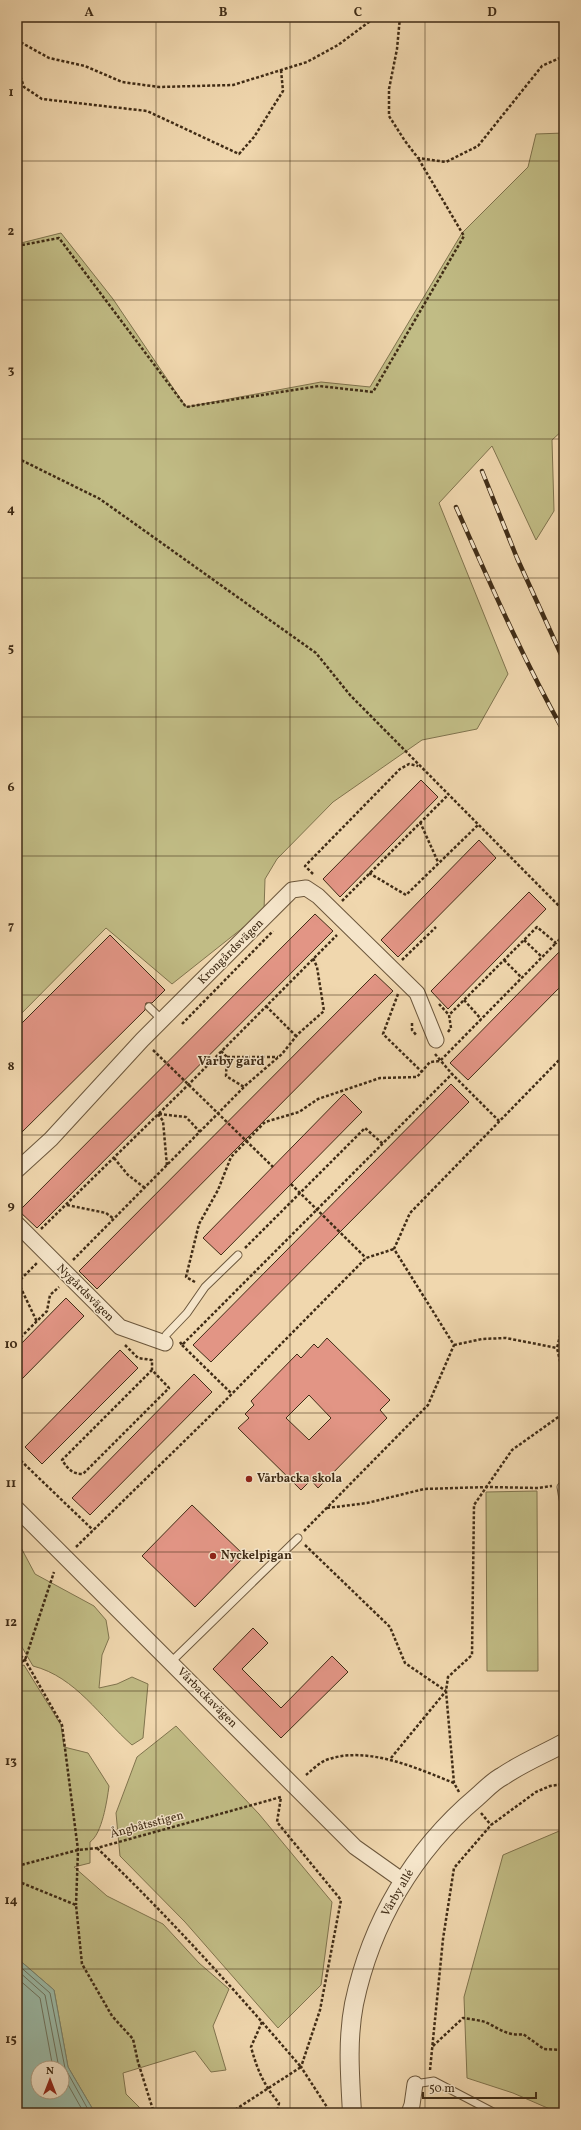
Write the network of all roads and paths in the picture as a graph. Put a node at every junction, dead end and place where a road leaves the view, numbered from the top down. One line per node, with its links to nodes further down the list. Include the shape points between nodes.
1 (371, 17): 6 (path, via 338,45 307,62)
2 (400, 17): 7 (path, via 389,89 390,116)
3 (17, 47): 6 (path, via 22,43 49,58 85,66 122,82 159,87 234,85)
4 (564, 56): 7 (path, via 542,66 478,146 446,162)
5 (17, 67): 6 (path, via 24,87 42,99 147,111 239,154 254,137 283,91)
6 (281, 70)
7 (418, 158): 8 (path, via 464,236 373,392 319,386 186,407 59,238)
8 (17, 246)
9 (17, 458): 10 (path, via 100,499 316,653 350,694)
10 (418, 766): 11 (path); 16 (path, via 410,764 400,768 305,866)
11 (448, 795): 12 (path); 13 (path)
12 (420, 822): 14 (path); 15 (path)
13 (478, 824): 14 (path); 18 (path)
14 (438, 862): 15 (path, via 406,894)
15 (369, 874): 17 (path, via 340,903)
16 (315, 877)
17 (346, 908)
18 (564, 911)
19 (436, 927): 28 (path)
20 (274, 929): 39 (path, via 273,933)
21 (341, 931): 26 (path)
22 (564, 935): 24 (path)
23 (524, 940): 24 (path, via 537,927); 25 (path); 27 (path)
24 (556, 943): 25 (path)
25 (542, 957): 29 (path)
26 (313, 958): 33 (path); 40 (path, via 317,967 324,1011)
27 (504, 960): 29 (path); 31 (path)
28 (399, 963)
29 (522, 978): 37 (path)
30 (404, 994): 51 (path, via 399,990 383,1034)
31 (464, 1000): 35 (path); 37 (path)
32 (438, 1003): 35 (path)
33 (266, 1006): 40 (path); 45 (path)
34 (149, 1007): 38 (lane)
35 (449, 1015): 42 (path, via 451,1028 445,1038)
36 (412, 1016): 42 (path, via 412,1030 423,1041)
37 (481, 1019): 50 (path)
38 (162, 1020): 41 (street, Krongårdsvägen); 42 (street, Krongårdsvägen, via 292,890 306,888 318,896 417,993)
39 (181, 1024)
40 (296, 1036): 49 (path)
41 (142, 1040): 44 (path); 64 (street, Krongårdsvägen, via 51,1140)
42 (435, 1042): 50 (path, via 433,1049)
43 (159, 1045): 44 (path)
44 (153, 1051): 47 (path); 53 (path)
45 (221, 1051): 48 (path); 53 (path)
46 (564, 1055): 57 (path)
47 (148, 1056)
48 (227, 1057): 49 (path); 54 (path, via 226,1076)
49 (278, 1057): 54 (path)
50 (440, 1061): 51 (path, via 430,1062); 52 (path)
51 (422, 1072): 59 (path, via 417,1078 380,1078 318,1099 299,1112 265,1122)
52 (452, 1074): 57 (path); 60 (path)
53 (189, 1084): 55 (path); 56 (path)
54 (244, 1087): 55 (path)
55 (219, 1113): 58 (path); 59 (path)
56 (158, 1114): 58 (path, via 186,1117); 61 (path); 62 (path, via 163,1121)
57 (499, 1121): 73 (path, via 410,1213)
58 (200, 1132): 62 (path)
59 (247, 1141): 63 (path); 77 (path, via 231,1157 218,1190 199,1224)
60 (383, 1144): 67 (path, via 365,1128); 69 (path)
61 (114, 1158): 66 (path, via 128,1175); 68 (path)
62 (167, 1166): 66 (path)
63 (273, 1167)
64 (17, 1170)
65 (291, 1184): 67 (path)
66 (145, 1188): 70 (path)
67 (300, 1193): 69 (path); 74 (path)
68 (66, 1204): 70 (path, via 106,1213); 72 (path)
69 (316, 1209): 75 (path); 84 (path)
70 (114, 1219): 76 (path)
71 (17, 1224): 72 (street, Nygårdsvägen)
72 (31, 1239): 83 (street, Nygårdsvägen, via 120,1327)
73 (394, 1249): 75 (path); 85 (path)
74 (238, 1255): 83 (lane, via 205,1287 187,1313 166,1335)
75 (366, 1258): 89 (path)
76 (68, 1265)
77 (186, 1277)
78 (18, 1282): 81 (path)
79 (62, 1284): 81 (path, via 50,1295 47,1311)
80 (564, 1320): 86 (path)
81 (36, 1322): 82 (path)
82 (17, 1341)
83 (165, 1343): 84 (path, via 180,1342)
84 (182, 1345): 89 (path)
85 (454, 1345): 86 (path, via 482,1339 506,1338); 95 (path, via 428,1405)
86 (557, 1348): 88 (path)
87 (152, 1370): 87 (path, via 62,1460 74,1474 82,1474 170,1388)
88 (564, 1378)
89 (232, 1394): 97 (path)
90 (564, 1413): 92 (path, via 512,1450)
91 (17, 1457): 97 (path)
92 (487, 1487): 93 (path); 95 (path, via 424,1489 368,1503); 105 (path, via 474,1505 472,1656 448,1677)
93 (561, 1487): 94 (lane)
94 (562, 1499)
95 (327, 1508): 98 (path)
96 (17, 1509): 103 (street, Vårbackavägen)
97 (93, 1530): 99 (path)
98 (298, 1538): 103 (lane); 105 (path, via 390,1627 405,1662)
99 (76, 1547)
100 (54, 1572): 102 (path)
101 (17, 1652): 102 (path)
102 (25, 1660): 104 (path); 115 (path, via 62,1725)
103 (171, 1662): 118 (street, Vårbackavägen, via 355,1847)
104 (17, 1664)
105 (446, 1691): 107 (path); 109 (path)
106 (564, 1743): 118 (street, Vårby allé, via 502,1776 465,1807 431,1841)
107 (390, 1759): 108 (path, via 346,1756 325,1760); 109 (path)
108 (306, 1775)
109 (454, 1783): 111 (path)
110 (564, 1784): 113 (path, via 536,1792)
111 (460, 1794)
112 (478, 1810): 113 (path)
113 (491, 1825): 121 (path, via 454,1868 443,1939)
114 (97, 1848): 115 (path, Ångbåtsstigen); 120 (path, via 154,1902); 123 (path, Ångbåtsstigen, via 281,1797 277,1822 341,1900 320,2010)
115 (78, 1850): 116 (path, Ångbåtsstigen); 119 (path)
116 (17, 1866)
117 (17, 1881): 119 (path)
118 (403, 1881): 130 (street, Vårby allé, via 381,1922 354,2005 349,2054)
119 (76, 1905): 126 (path, via 82,1964 112,2016 133,2040)
120 (262, 2022): 123 (path); 125 (path, via 251,2048)
121 (433, 2046): 122 (path, via 463,2018 485,2022 516,2036 523,2034 544,2049); 124 (path, via 430,2073)
122 (564, 2050)
123 (301, 2067): 125 (path); 129 (path, via 327,2107)
124 (415, 2084): 131 (street); 132 (lane, via 434,2081)
125 (266, 2089): 127 (path); 128 (path, via 279,2104 277,2112)
126 (154, 2113)
127 (230, 2113)
128 (273, 2113)
129 (328, 2113)
130 (352, 2113)
131 (409, 2113)
132 (495, 2113)

